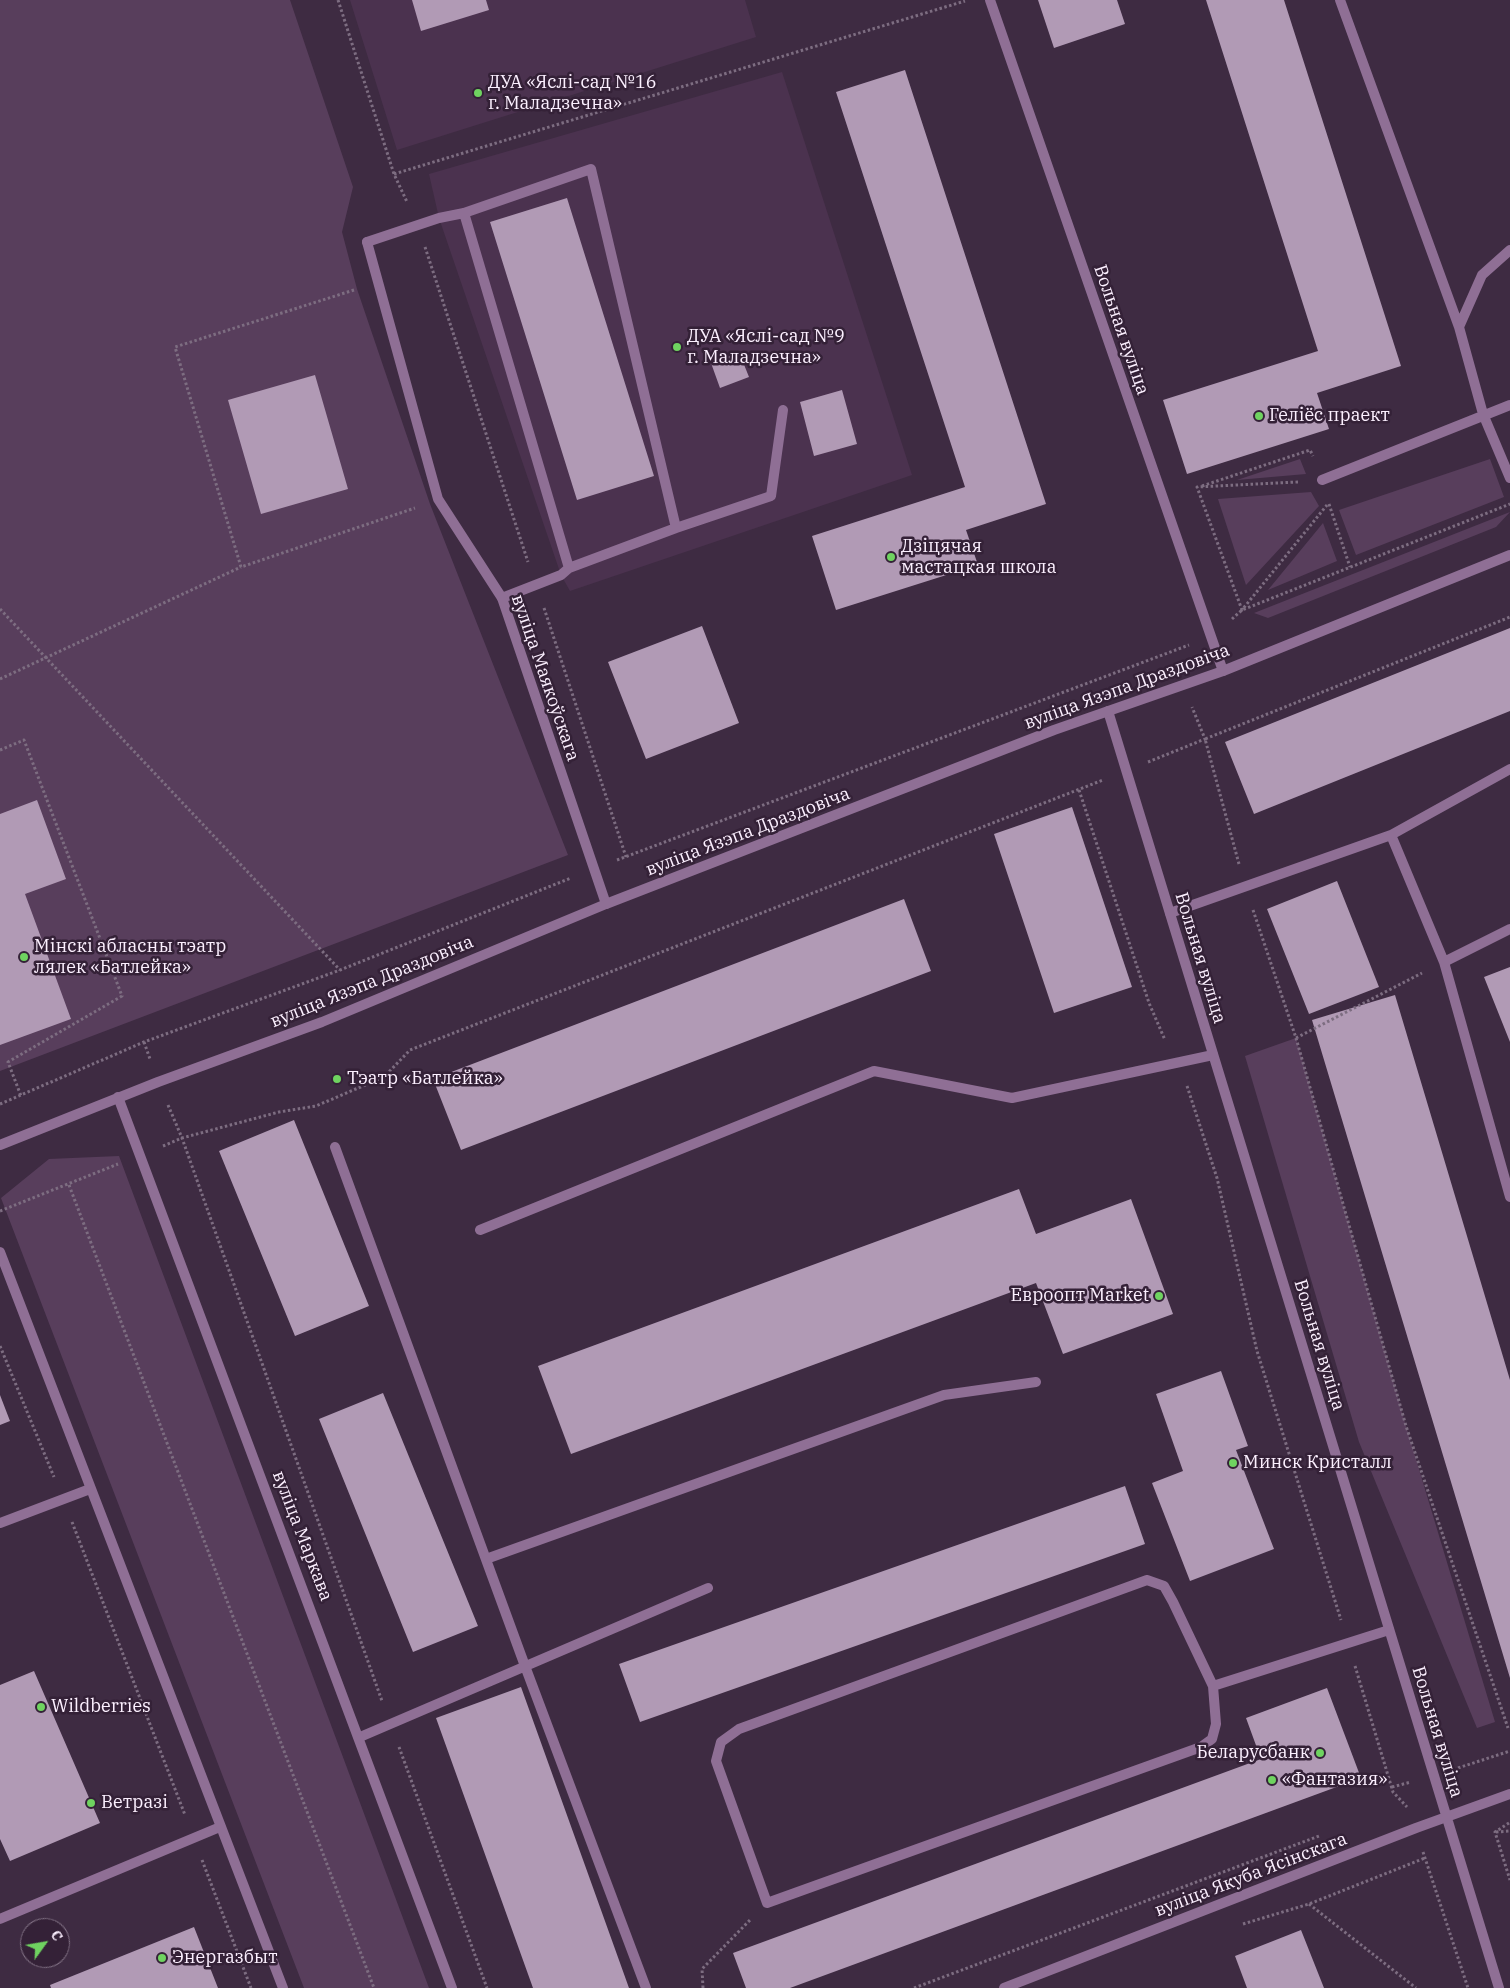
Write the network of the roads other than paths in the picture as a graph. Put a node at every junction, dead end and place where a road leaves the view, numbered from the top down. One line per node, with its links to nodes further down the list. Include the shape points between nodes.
1 (990, 0): 15 (street, Вольная вуліца)
2 (1340, 0): 5 (street)
3 (464, 213): 11 (street, via 591,169); 13 (street); 14 (street, вуліца Маякоўскага, via 418,224 367,242 438,499)
4 (1510, 250): 5 (street, via 1482,274)
5 (1459, 326): 8 (street)
6 (1510, 405): 8 (street)
7 (782, 410): 11 (street, via 771,496)
8 (1483, 414): 9 (street); 10 (street)
9 (1510, 478)
10 (1322, 480)
11 (676, 528): 13 (street)
12 (1510, 555): 15 (street, вуліца Язэпа Драздовіча)
13 (570, 568): 14 (street)
14 (502, 598): 19 (street, вуліца Маякоўскага)
15 (1223, 671): 16 (street, вуліца Язэпа Драздовіча)
16 (1108, 711): 19 (street, вуліца Язэпа Драздовіча); 20 (street, Вольная вуліца)
17 (1510, 769): 18 (street)
18 (1391, 835): 20 (street); 22 (street)
19 (606, 904): 24 (street, вуліца Язэпа Драздовіча, via 322,1022)
20 (1170, 913): 23 (street, Вольная вуліца)
21 (1510, 929): 22 (street)
22 (1444, 962): 27 (street)
23 (1213, 1055): 28 (street, via 1012,1098 874,1071); 35 (street, Вольная вуліца)
24 (118, 1097): 25 (street, вуліца Язэпа Драздовіча); 38 (street, вуліца Маркава)
25 (0, 1145)
26 (335, 1147): 33 (street)
27 (1510, 1197)
28 (480, 1230)
29 (0, 1252): 31 (street)
30 (1036, 1382): 33 (street, via 944,1395)
31 (90, 1489): 32 (street); 41 (street)
32 (0, 1523)
33 (486, 1559): 36 (street)
34 (708, 1588): 36 (street)
35 (1388, 1630): 37 (street); 40 (street, Вольная вуліца)
36 (525, 1666): 38 (street); 45 (street)
37 (1213, 1686): 37 (street, via 1164,1586 1146,1580 739,1729 721,1742 716,1761 766,1903 1201,1747 1212,1739 1216,1724)
38 (360, 1736): 44 (street, вуліца Маркава)
39 (1510, 1794): 40 (street, вуліца Якуба Ясінскага)
40 (1447, 1817): 46 (street, вуліца Якуба Ясінскага); 47 (street, Вольная вуліца)
41 (220, 1827): 42 (street); 43 (street)
42 (0, 1919)
43 (283, 1988)
44 (452, 1988)
45 (646, 1988)
46 (1004, 1988)
47 (1499, 1988)

